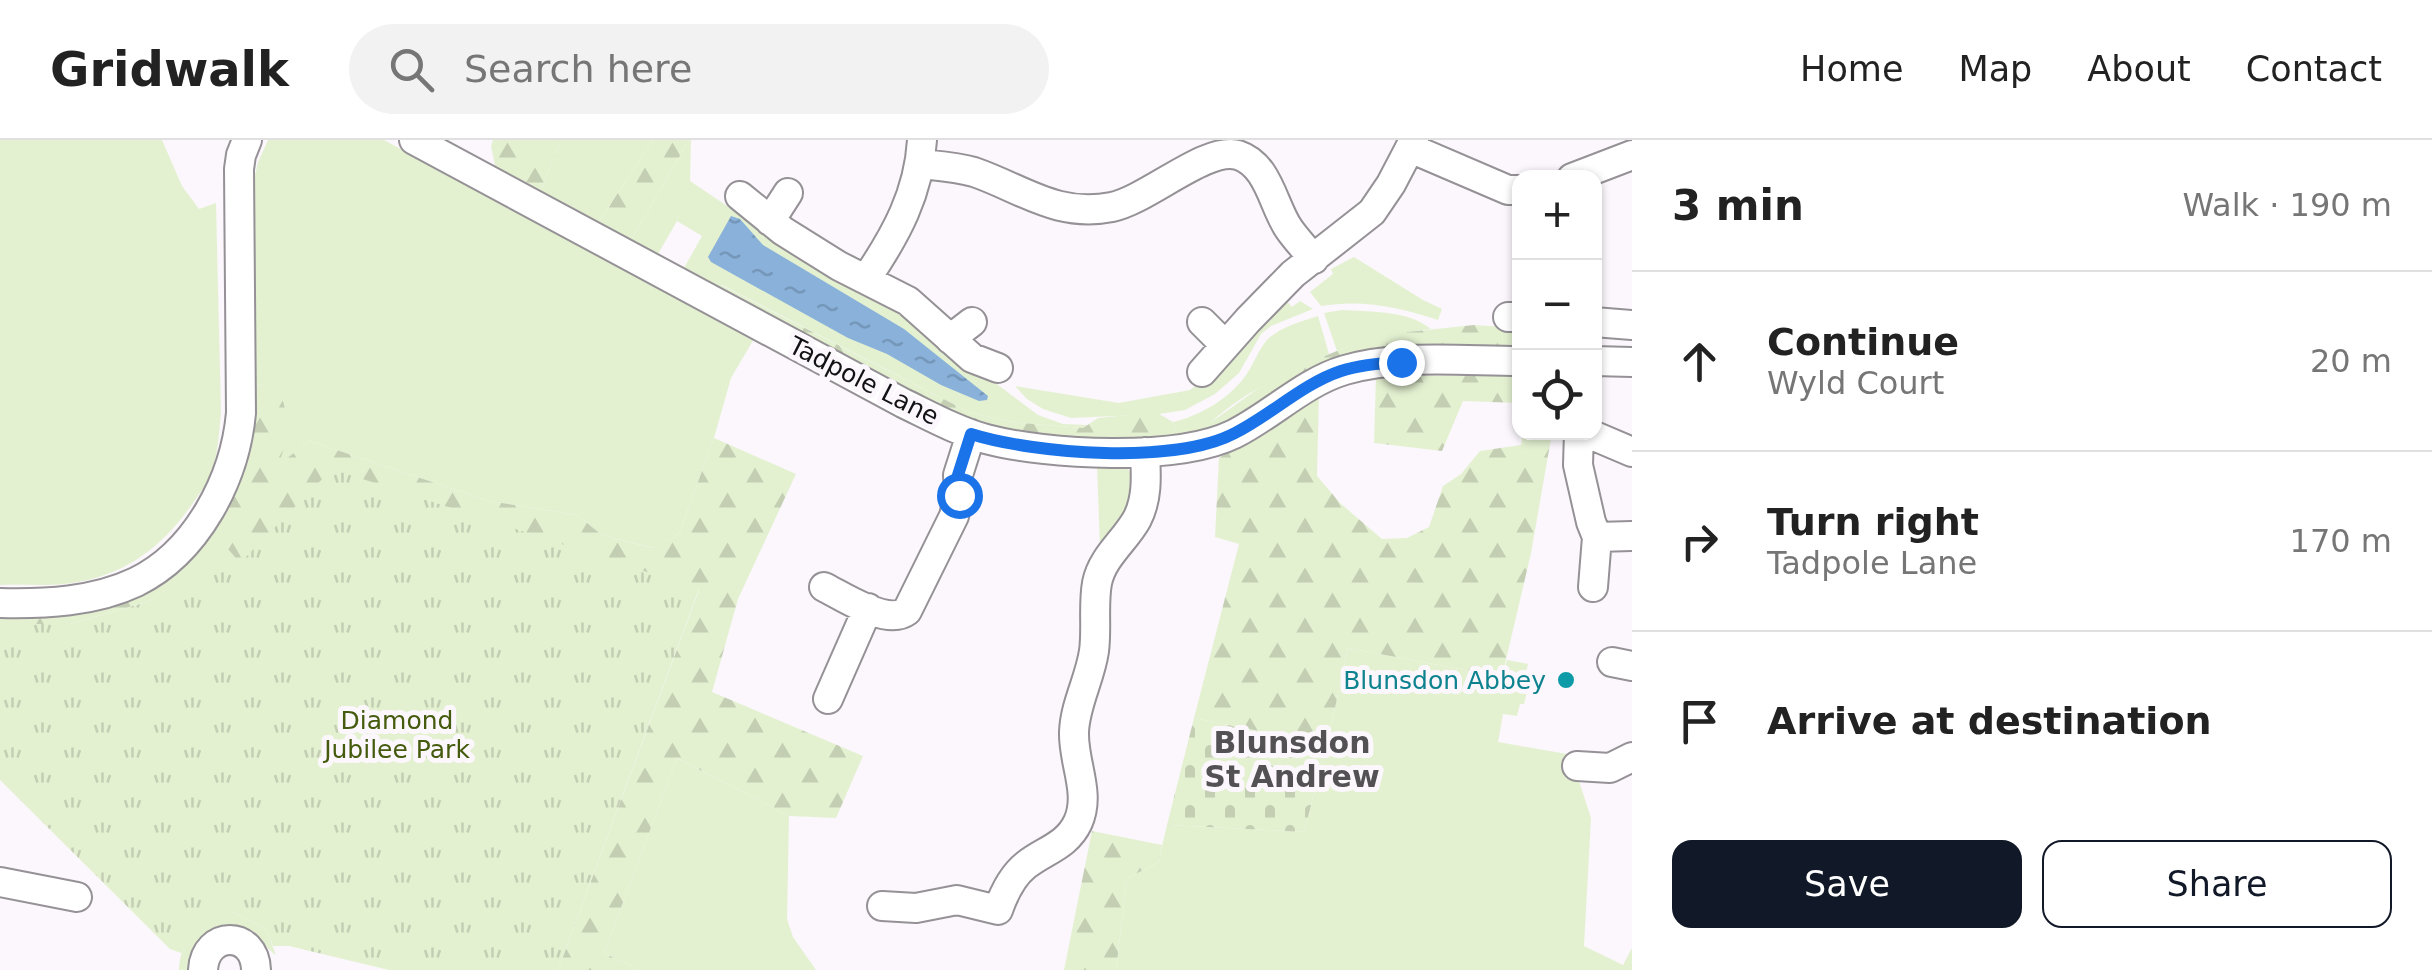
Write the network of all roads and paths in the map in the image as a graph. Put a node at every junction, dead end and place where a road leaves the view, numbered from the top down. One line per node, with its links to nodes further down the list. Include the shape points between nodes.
1 (246, 140): 32 (street, via 239,169 241,413 216,500 188,539 134,583 72,600)
2 (414, 140): 23 (street, Tadpole Lane)
3 (1627, 140): 6 (street)
4 (1412, 144): 8 (street); 12 (street, via 1372,212)
5 (921, 152): 12 (street, via 1061,208 1092,209 1143,196 1212,157 1239,156 1264,177 1289,229); 13 (street, via 911,200)
6 (1632, 155): 7 (street)
7 (1593, 170)
8 (1512, 190)
9 (788, 193): 11 (street)
10 (740, 196): 11 (street)
11 (770, 221): 13 (street)
12 (1314, 258): 17 (street)
13 (866, 279): 21 (street, via 961,330 972,358)
14 (1202, 322): 17 (street)
15 (1602, 323): 16 (street)
16 (1632, 326)
17 (1225, 345): 22 (street)
18 (1512, 361): 26 (street, Tadpole Lane, via 1343,370 1210,444)
19 (1602, 362): 20 (street)
20 (1632, 362)
21 (998, 368)
22 (1202, 372)
23 (971, 434): 26 (street, Tadpole Lane, via 1064,450); 33 (street, via 954,516 914,601 900,616)
24 (1581, 440): 29 (street, via 1578,465)
25 (1602, 440): 27 (street)
26 (1145, 452): 39 (street, via 1142,507 1098,579 1094,648 1074,729 1084,803 1076,827 1016,874 998,910 957,900)
27 (1632, 452)
28 (1632, 536): 29 (street)
29 (1598, 537): 31 (street)
30 (824, 586): 33 (street)
31 (1593, 586)
32 (0, 603)
33 (868, 608): 34 (street)
34 (828, 698)
35 (1632, 756): 36 (street, via 1605,769)
36 (1577, 766)
37 (0, 882): 38 (street)
38 (78, 897)
39 (882, 906)
40 (202, 970): 41 (street, via 207,952 230,940 246,946)
41 (256, 970)

